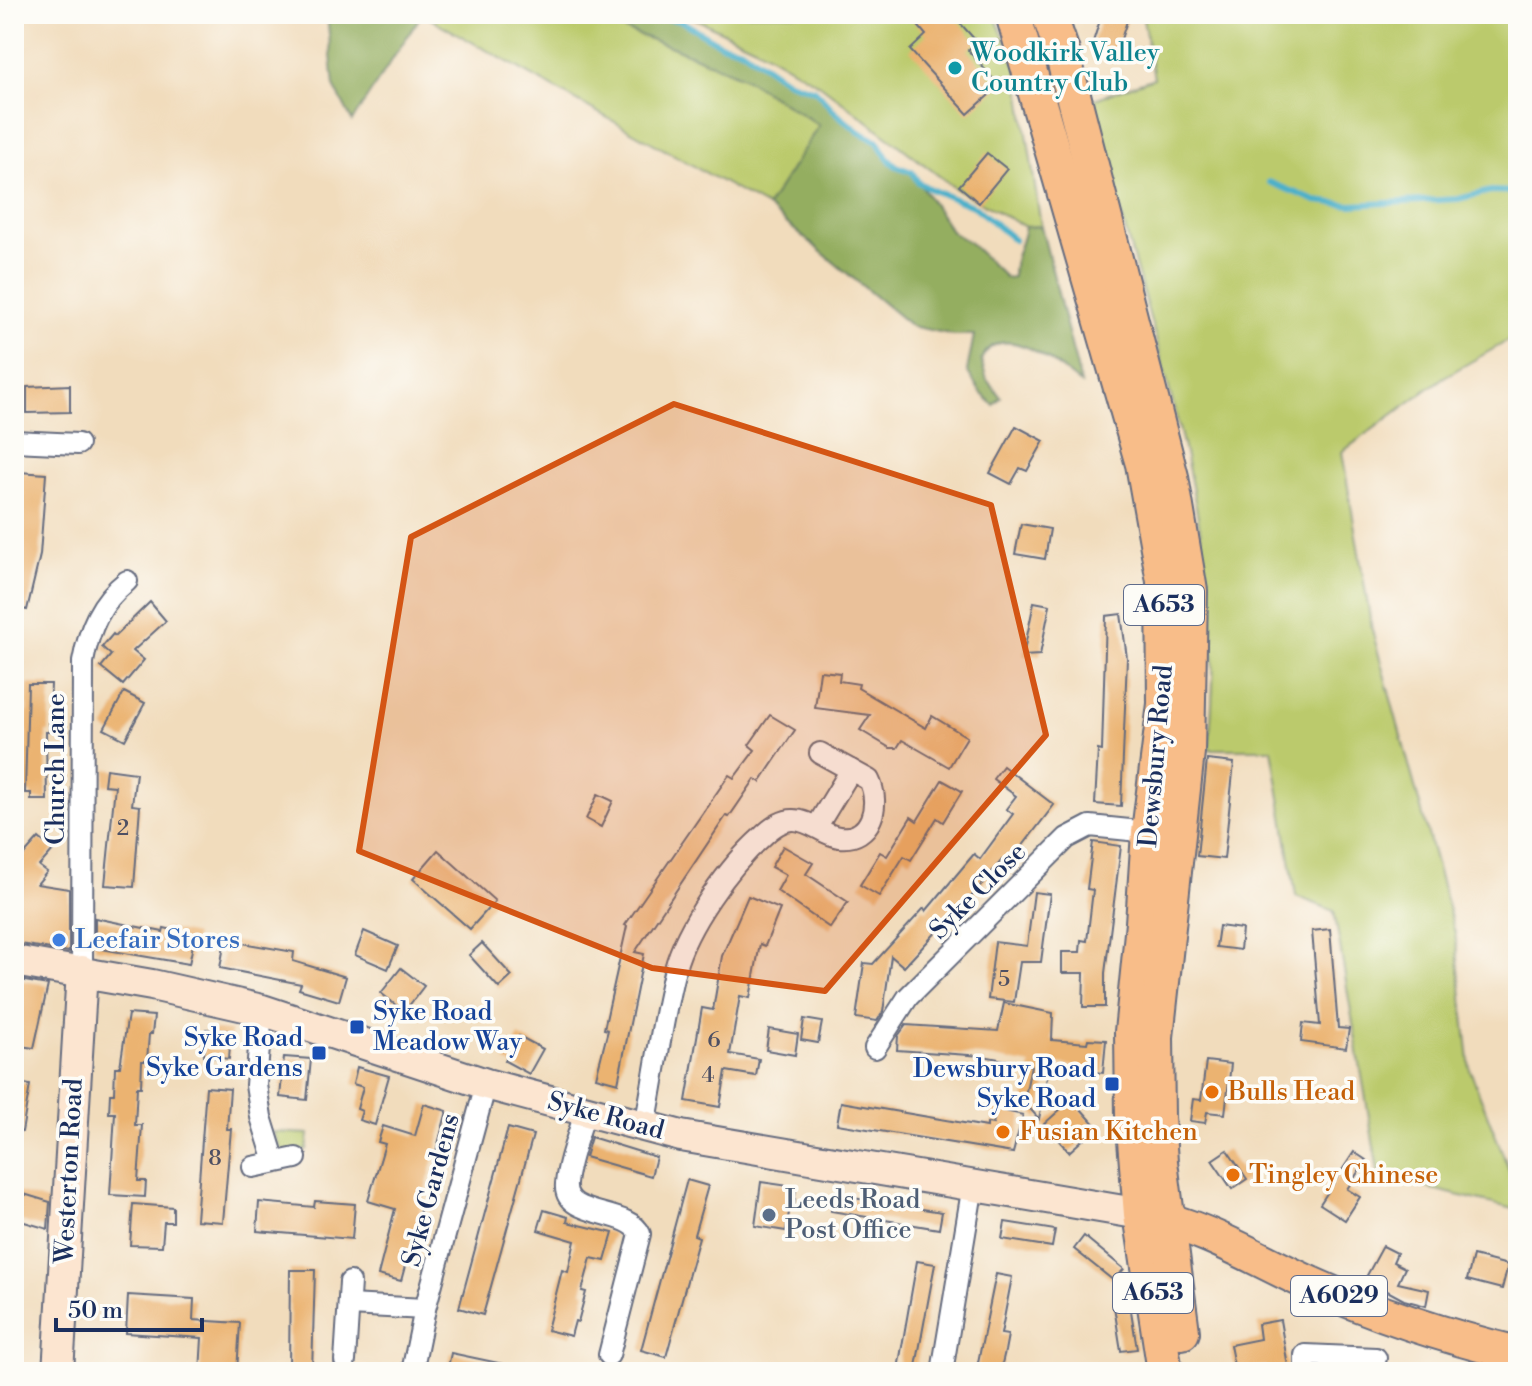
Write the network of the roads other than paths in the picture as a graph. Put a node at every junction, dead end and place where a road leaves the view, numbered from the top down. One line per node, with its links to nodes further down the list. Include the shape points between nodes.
1 (1013, 14): 9 (main road, Dewsbury Road / A653, via 1143,464 1164,581 1165,704)
2 (1049, 14): 19 (main road, Dewsbury Road / A653, via 1171,477 1190,591 1187,752 1156,1037)
3 (14, 441): 4 (street)
4 (78, 444)
5 (127, 581): 11 (street, Church Lane, via 98,612 83,662)
6 (820, 753): 7 (street)
7 (851, 770): 8 (street); 8 (street, via 869,780 874,791 868,824 837,837)
8 (817, 826): 16 (street, via 791,820 775,826 712,894 676,967)
9 (1149, 832): 13 (street, Syke Close, via 1090,826 1067,838 908,997); 19 (main road, Dewsbury Road / A653, via 1132,1032 1133,1116)
10 (14, 961): 11 (street, Syke Road)
11 (82, 971): 12 (street, Syke Road); 27 (street, Westerton Road)
12 (262, 1010): 14 (street, Syke Road); 17 (street, via 256,1085 261,1117 285,1160)
13 (875, 1048)
14 (486, 1084): 15 (street, Syke Road); 22 (street, Syke Gardens)
15 (586, 1110): 16 (street, Syke Road); 24 (street, via 565,1188 575,1203 632,1223 640,1234)
16 (645, 1126): 18 (street, Syke Road)
17 (253, 1167)
18 (973, 1185): 19 (street, Syke Road); 29 (street)
19 (1154, 1216): 23 (main road, A6029, via 1398,1319); 30 (main road, Dewsbury Road / A653); 31 (main road, Dewsbury Road / A653)
20 (350, 1282): 21 (street)
21 (349, 1305): 22 (street); 26 (street)
22 (425, 1309): 28 (street, Syke Gardens)
23 (1518, 1354)
24 (609, 1355)
25 (1376, 1358): 32 (street, via 1305,1355)
26 (345, 1361)
27 (58, 1372)
28 (412, 1372)
29 (942, 1372)
30 (1165, 1372)
31 (1187, 1372)
32 (1305, 1372)

